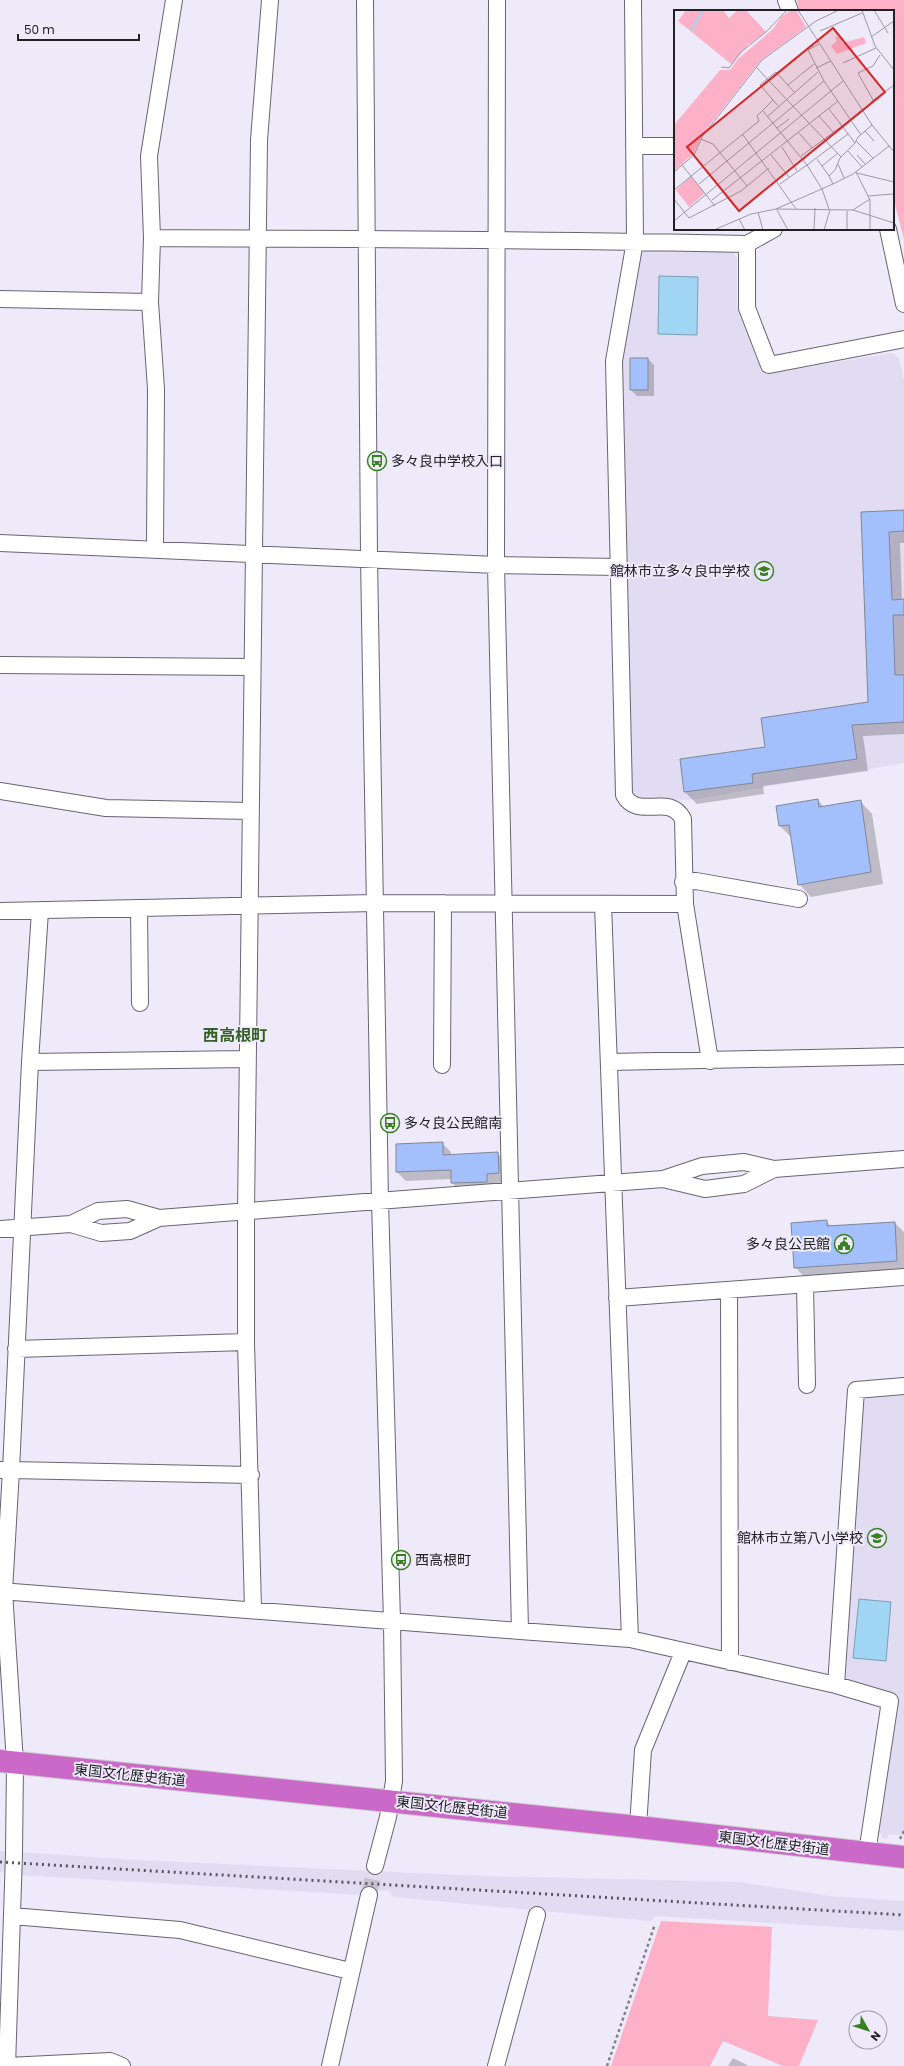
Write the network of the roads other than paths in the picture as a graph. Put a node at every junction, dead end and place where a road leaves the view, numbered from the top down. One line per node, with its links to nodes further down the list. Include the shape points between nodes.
1 (174, 0): 12 (street, via 149,156)
2 (270, 0): 13 (street, via 259,140)
3 (365, 0): 15 (street)
4 (497, 0): 14 (street)
5 (633, 0): 8 (street)
6 (786, 0): 7 (street)
7 (790, 10)
8 (634, 146): 9 (street); 16 (street)
9 (674, 146)
10 (772, 230): 17 (street)
11 (888, 230): 20 (street)
12 (152, 238): 13 (street); 19 (street)
13 (258, 238): 15 (street); 24 (street)
14 (495, 239): 15 (street); 16 (street); 26 (street)
15 (366, 240): 25 (street)
16 (635, 241): 17 (street); 27 (street, via 614,361)
17 (747, 244): 21 (street, via 747,308 769,364)
18 (0, 299): 19 (street)
19 (150, 302): 23 (street, via 156,388)
20 (904, 304)
21 (904, 339)
22 (0, 543): 23 (street)
23 (155, 550): 24 (street)
24 (254, 554): 25 (street); 29 (street)
25 (369, 558): 26 (street); 35 (street)
26 (496, 565): 27 (street); 34 (street)
27 (619, 567): 32 (street, via 624,794 628,802 634,806 672,808 679,811 683,819)
28 (0, 665): 29 (street)
29 (251, 667): 31 (street)
30 (0, 791): 31 (street, via 106,808)
31 (250, 811): 39 (street)
32 (683, 882): 33 (street, via 696,881); 38 (street)
33 (799, 899)
34 (504, 902): 36 (street); 37 (street); 54 (street)
35 (375, 903): 36 (street); 39 (street); 55 (street)
36 (443, 903): 49 (street)
37 (603, 904): 38 (street); 48 (street)
38 (685, 904): 46 (street)
39 (250, 906): 40 (street); 45 (street)
40 (139, 908): 42 (street); 43 (street)
41 (0, 911): 42 (street)
42 (40, 911): 47 (street)
43 (140, 1003)
44 (904, 1056): 46 (street)
45 (247, 1059): 47 (street); 56 (street)
46 (710, 1061): 48 (street)
47 (30, 1062): 59 (street)
48 (609, 1062): 53 (street)
49 (442, 1065)
50 (904, 1159): 51 (street)
51 (774, 1169): 52 (street, via 744,1162 702,1166); 52 (street, via 744,1184 705,1189)
52 (662, 1179): 53 (street)
53 (612, 1182): 54 (street); 64 (street)
54 (508, 1192): 55 (street); 74 (street)
55 (380, 1201): 56 (street); 73 (street)
56 (246, 1211): 57 (street); 65 (street)
57 (159, 1218): 58 (street, via 130,1231 101,1233); 58 (street, via 127,1209 98,1211)
58 (71, 1224): 59 (street)
59 (22, 1228): 60 (street); 66 (street)
60 (0, 1230)
61 (904, 1277): 62 (street)
62 (805, 1284): 63 (street); 67 (street)
63 (729, 1290): 64 (street); 77 (street)
64 (618, 1298): 75 (street)
65 (246, 1342): 66 (street); 70 (street)
66 (16, 1349): 69 (street)
67 (807, 1385)
68 (904, 1386): 78 (street, via 856,1390)
69 (6, 1470): 70 (street); 71 (street)
70 (251, 1475): 72 (street)
71 (2, 1591): 72 (street); 79 (street)
72 (253, 1609): 73 (street)
73 (392, 1621): 74 (street); 80 (street, via 394,1781)
74 (520, 1631): 75 (street)
75 (630, 1639): 76 (street)
76 (683, 1652): 77 (street); 81 (street, via 643,1750)
77 (730, 1662): 78 (street)
78 (836, 1685): 82 (street, via 890,1700)
79 (7, 1762): 80 (highway, 東国文化歴史街道); 86 (street, via 12,1885)
80 (391, 1801): 81 (highway, 東国文化歴史街道); 84 (street)
81 (638, 1827): 82 (highway, 東国文化歴史街道)
82 (867, 1853): 83 (highway, 東国文化歴史街道)
83 (904, 1857)
84 (375, 1866)
85 (369, 1895): 88 (street)
86 (8, 1910): 88 (street, via 180,1930); 89 (street)
87 (537, 1915): 93 (street)
88 (350, 1971): 92 (street)
89 (5, 2009): 90 (street)
90 (7, 2066): 91 (street, via 110,2061)
91 (122, 2066)
92 (330, 2066)
93 (496, 2066)

